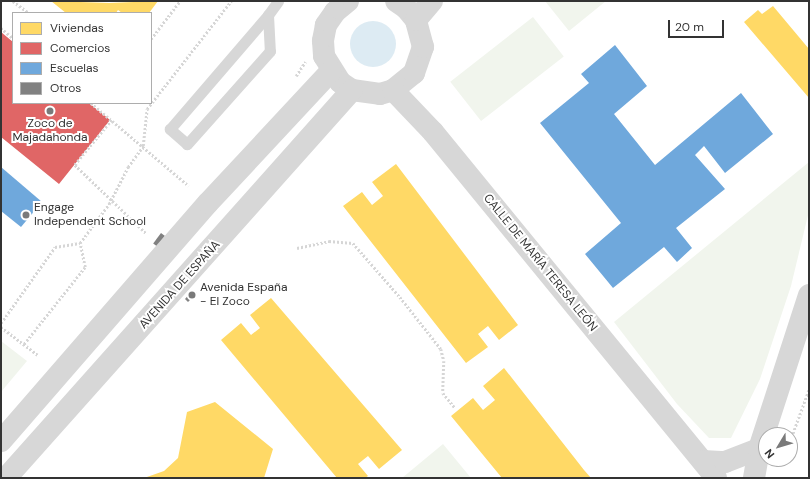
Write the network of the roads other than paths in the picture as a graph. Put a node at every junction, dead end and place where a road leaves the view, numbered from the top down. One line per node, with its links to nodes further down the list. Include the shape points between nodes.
1 (278, 1): 5 (lane)
2 (396, 1): 6 (street)
3 (432, 1): 6 (street)
4 (338, 4): 7 (street, via 326,25 323,40 324,56)
5 (268, 16): 5 (lane, via 170,129 187,144 270,51)
6 (416, 20): 9 (street, via 422,40 420,60 414,73)
7 (331, 71): 8 (street, via 340,82); 12 (street, via 208,203)
8 (352, 90): 9 (street, via 373,94); 16 (street, AVENIDA DE ESPAÑA)
9 (393, 90): 15 (street, CALLE DE MARÍA TERESA LEÓN, via 433,132 683,439)
10 (809, 294): 11 (street)
11 (767, 427)
12 (1, 441)
13 (758, 450): 15 (street)
14 (758, 459): 18 (street)
15 (703, 470): 17 (street, CALLE DE MARÍA TERESA LEÓN)
16 (6, 478)
17 (716, 478)
18 (754, 478)

